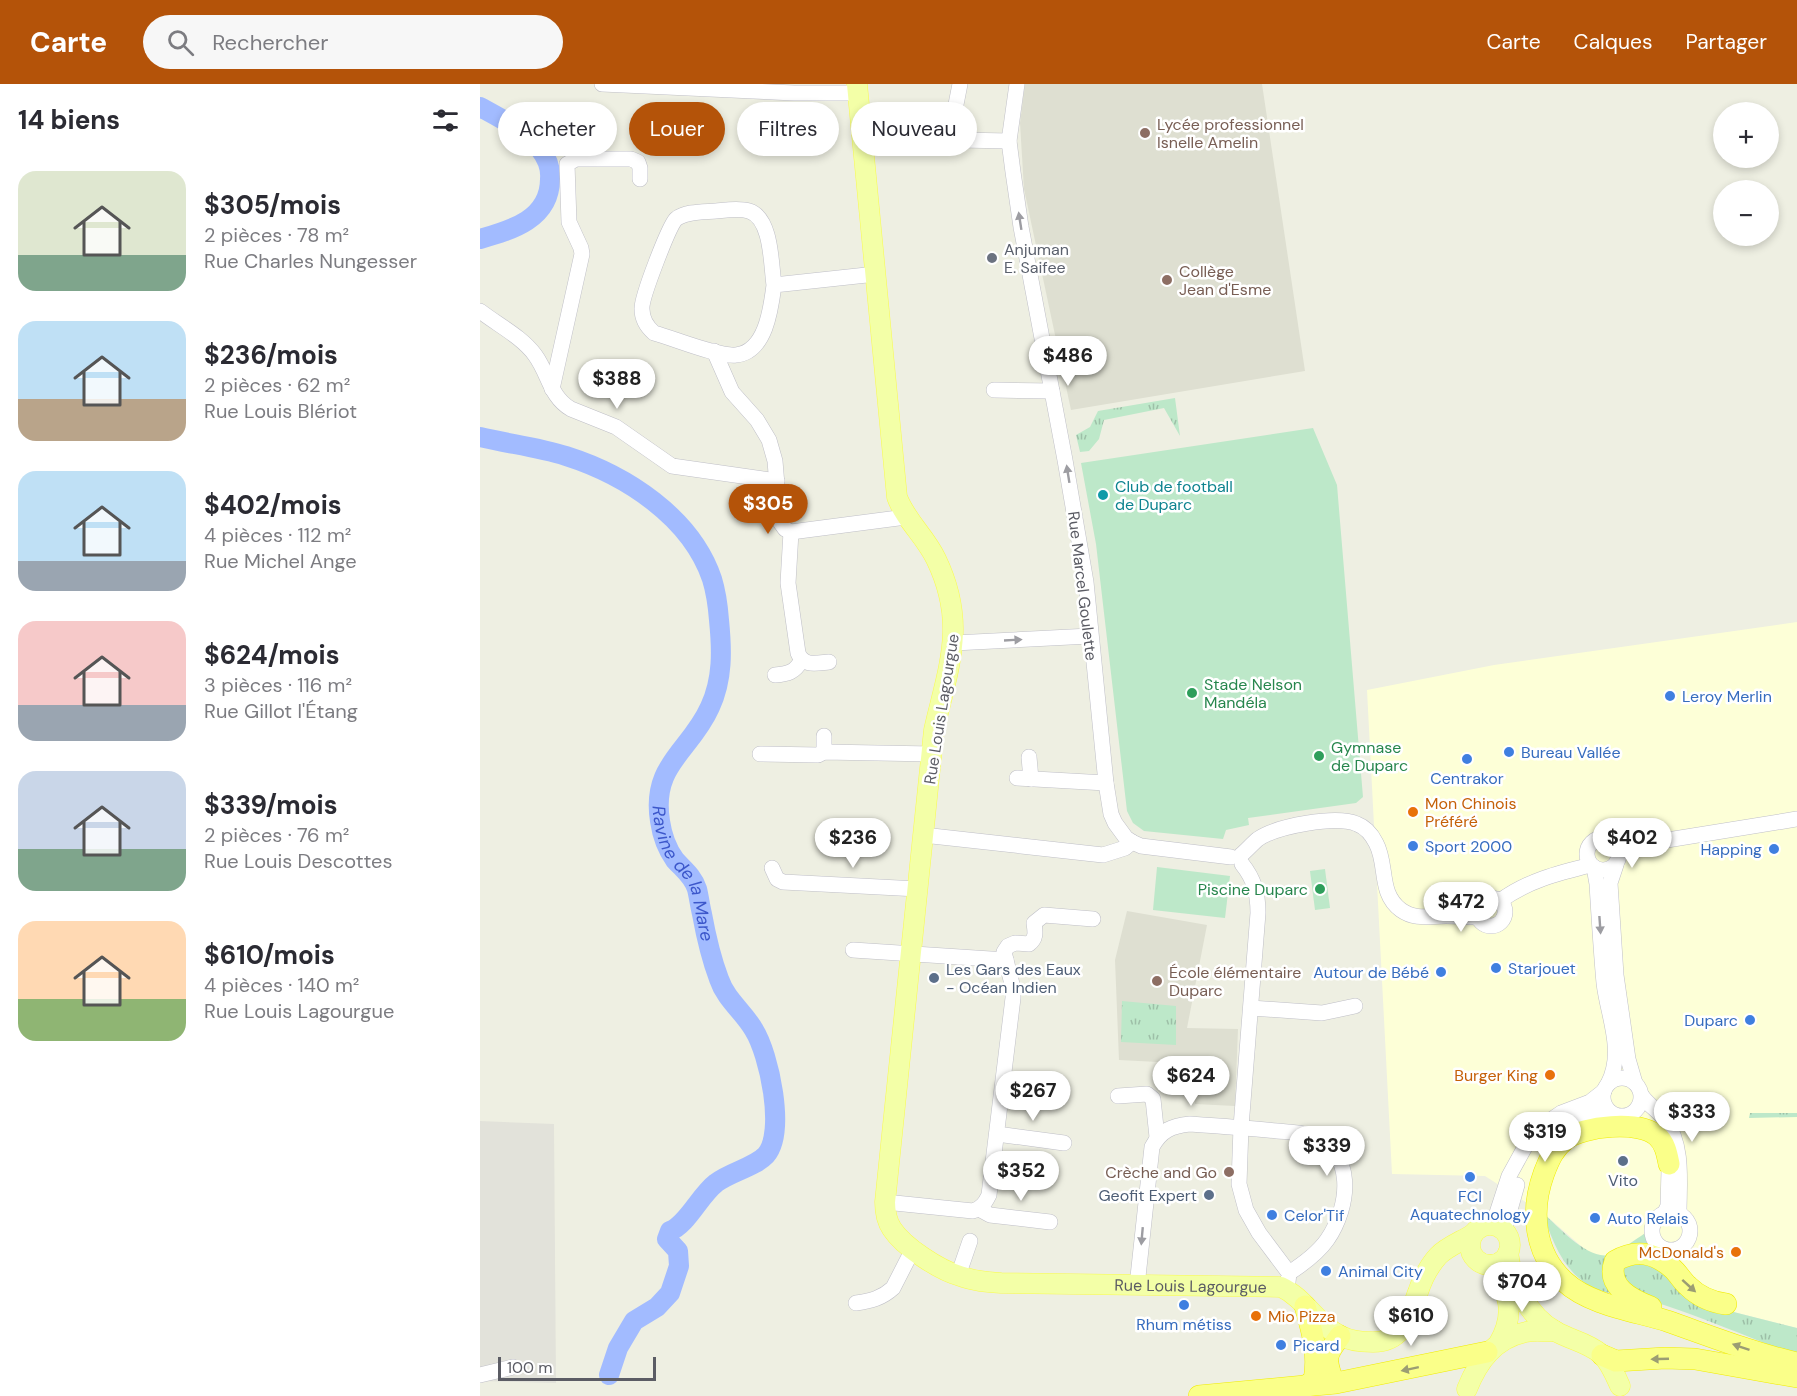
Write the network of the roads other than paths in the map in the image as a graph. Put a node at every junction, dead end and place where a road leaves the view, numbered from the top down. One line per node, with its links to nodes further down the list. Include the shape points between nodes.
1 (602, 84): 4 (street)
2 (960, 84): 7 (street)
3 (1017, 84): 9 (street, Rue Marcel Goulette)
4 (630, 85): 5 (street)
5 (794, 88): 6 (street)
6 (857, 89)
7 (956, 102)
8 (977, 140): 9 (street)
9 (1009, 141): 19 (street, Rue Marcel Goulette, one-way to 9)
10 (864, 156): 12 (main road, Rue Louis Lagourgue)
11 (640, 179): 17 (street, via 638,162 631,159 576,159 567,164 569,222 582,254)
12 (876, 274): 13 (street); 22 (main road, Rue Louis Lagourgue, via 897,497)
13 (774, 285): 15 (street, via 767,235 756,214 746,210 698,212 675,221 642,301 643,320 654,333); 16 (street, via 764,331)
14 (480, 311): 17 (street, via 526,345 543,366)
15 (714, 351): 16 (street, via 735,356); 20 (street)
16 (742, 353): 20 (street, via 731,380)
17 (552, 390): 21 (street, via 565,405 616,427 672,466)
18 (994, 390): 19 (street)
19 (1052, 391): 24 (street, Rue Marcel Goulette, one-way to 19, via 1086,582)
20 (732, 392): 21 (street, via 769,440)
21 (777, 481): 23 (street, via 780,522)
22 (906, 517): 23 (street); 25 (main road, Rue Louis Lagourgue, via 937,561 953,613)
23 (791, 532): 26 (street, via 788,583)
24 (1090, 636): 25 (street, one-way to 24); 34 (street, Rue Marcel Goulette)
25 (954, 643): 32 (main road, Rue Louis Lagourgue)
26 (801, 661): 27 (street); 28 (street, via 794,671)
27 (829, 662)
28 (775, 675)
29 (824, 736): 30 (street)
30 (824, 752): 31 (street); 32 (street)
31 (760, 754)
32 (932, 754): 36 (main road, Rue Louis Lagourgue)
33 (1029, 757): 34 (street, via 1024,779)
34 (1106, 783): 37 (street, Rue Marcel Goulette, via 1111,814)
35 (1797, 819): 38 (street)
36 (923, 835): 37 (street, via 1102,855); 43 (main road, Rue Louis Lagourgue)
37 (1132, 842): 39 (street)
38 (1618, 848): 40 (street, via 1612,840 1592,842); 41 (street, via 1620,857)
39 (1238, 858): 45 (street, via 1258,839 1272,833 1329,821 1356,823 1376,843 1385,889 1393,903 1411,915 1425,918); 51 (street, via 1253,879 1258,899)
40 (1591, 861): 41 (street, via 1605,870); 44 (street, via 1516,889); 52 (street, one-way to 52, via 1597,884 1606,997 1616,1042 1613,1073)
41 (1616, 865): 53 (street, via 1610,883 1619,996 1628,1059)
42 (772, 868): 43 (street, via 783,882)
43 (918, 889): 48 (main road, Rue Louis Lagourgue)
44 (1503, 907): 45 (street, via 1489,898 1482,901); 45 (street, via 1502,922 1494,927 1484,925)
45 (1478, 912)
46 (1093, 919): 49 (street, via 1049,914 1039,917 1034,923 1033,941 1008,946 1004,952)
47 (853, 950): 48 (street)
48 (912, 954): 49 (street); 62 (main road, Rue Louis Lagourgue)
49 (1006, 960): 58 (street, via 1013,998)
50 (1355, 1006): 51 (street, via 1322,1013)
51 (1251, 1008): 57 (street)
52 (1606, 1087): 53 (street, via 1613,1080 1625,1078); 55 (street, via 1603,1102); 65 (street, via 1590,1102 1561,1113 1542,1126 1519,1155)
53 (1639, 1089): 56 (street); 61 (street, via 1647,1104 1665,1119 1673,1136 1678,1155 1672,1213 1668,1206)
54 (1118, 1096): 59 (street, via 1151,1095)
55 (1610, 1112): 56 (street, via 1622,1117); 65 (street, via 1568,1121 1543,1139 1528,1158)
56 (1634, 1113): 61 (street, via 1660,1127 1668,1145)
57 (1241, 1127): 59 (street, via 1178,1125); 72 (street, via 1241,1195); 72 (street, via 1309,1135 1329,1147 1343,1170 1343,1205 1327,1239)
58 (998, 1134): 60 (street); 63 (street, via 989,1195)
59 (1157, 1137): 73 (street, one-way to 73, via 1148,1167)
60 (1064, 1143)
61 (1670, 1164): 78 (highway, via 1662,1141 1647,1129 1592,1129 1571,1136 1555,1149 1542,1180 1536,1202 1537,1232 1558,1275 1577,1292)
62 (885, 1202): 63 (street); 67 (main road, Rue Louis Lagourgue, via 892,1230)
63 (979, 1209): 64 (street, via 990,1215)
64 (1050, 1222)
65 (1488, 1230): 68 (main road, via 1508,1237); 69 (main road, via 1470,1246); 70 (main road, Rue Louis Lagourgue, via 1439,1254)
66 (969, 1241): 71 (street)
67 (913, 1249): 71 (main road, Rue Louis Lagourgue); 74 (street, via 893,1288 877,1299)
68 (1508, 1253): 69 (main road, via 1498,1263); 77 (main road, via 1521,1296)
69 (1482, 1262): 70 (main road, via 1454,1255); 80 (main road, via 1498,1275 1509,1306 1509,1321)
70 (1431, 1266): 79 (main road, Rue Louis Lagourgue, via 1411,1315 1398,1334 1377,1342)
71 (958, 1276): 73 (main road, Rue Louis Lagourgue, via 1001,1283)
72 (1288, 1281): 73 (main road, Rue Louis Lagourgue, via 1272,1286); 76 (main road, Rue Louis Lagourgue)
73 (1137, 1286)
74 (856, 1303)
75 (1726, 1304): 78 (highway, one-way to 75, via 1635,1300 1615,1284 1616,1261 1631,1253 1658,1258 1706,1299)
76 (1305, 1306): 79 (main road, Rue Louis Lagourgue); 88 (highway, via 1316,1368 1314,1380)
77 (1555, 1331): 80 (main road, via 1526,1332); 81 (main road, via 1580,1340)
78 (1696, 1331): 82 (highway, one-way to 78)
79 (1340, 1336): 86 (highway, via 1327,1357)
80 (1493, 1348): 86 (highway, one-way to 86); 89 (main road, via 1475,1369)
81 (1602, 1355): 85 (highway, one-way to 81, via 1695,1359 1616,1361); 87 (main road)
82 (1797, 1363)
83 (513, 1367): 84 (street)
84 (480, 1375)
85 (1797, 1377)
86 (1336, 1383): 88 (highway)
87 (1620, 1386)
88 (1305, 1388): 90 (highway)
89 (1467, 1389)
90 (1199, 1396)

